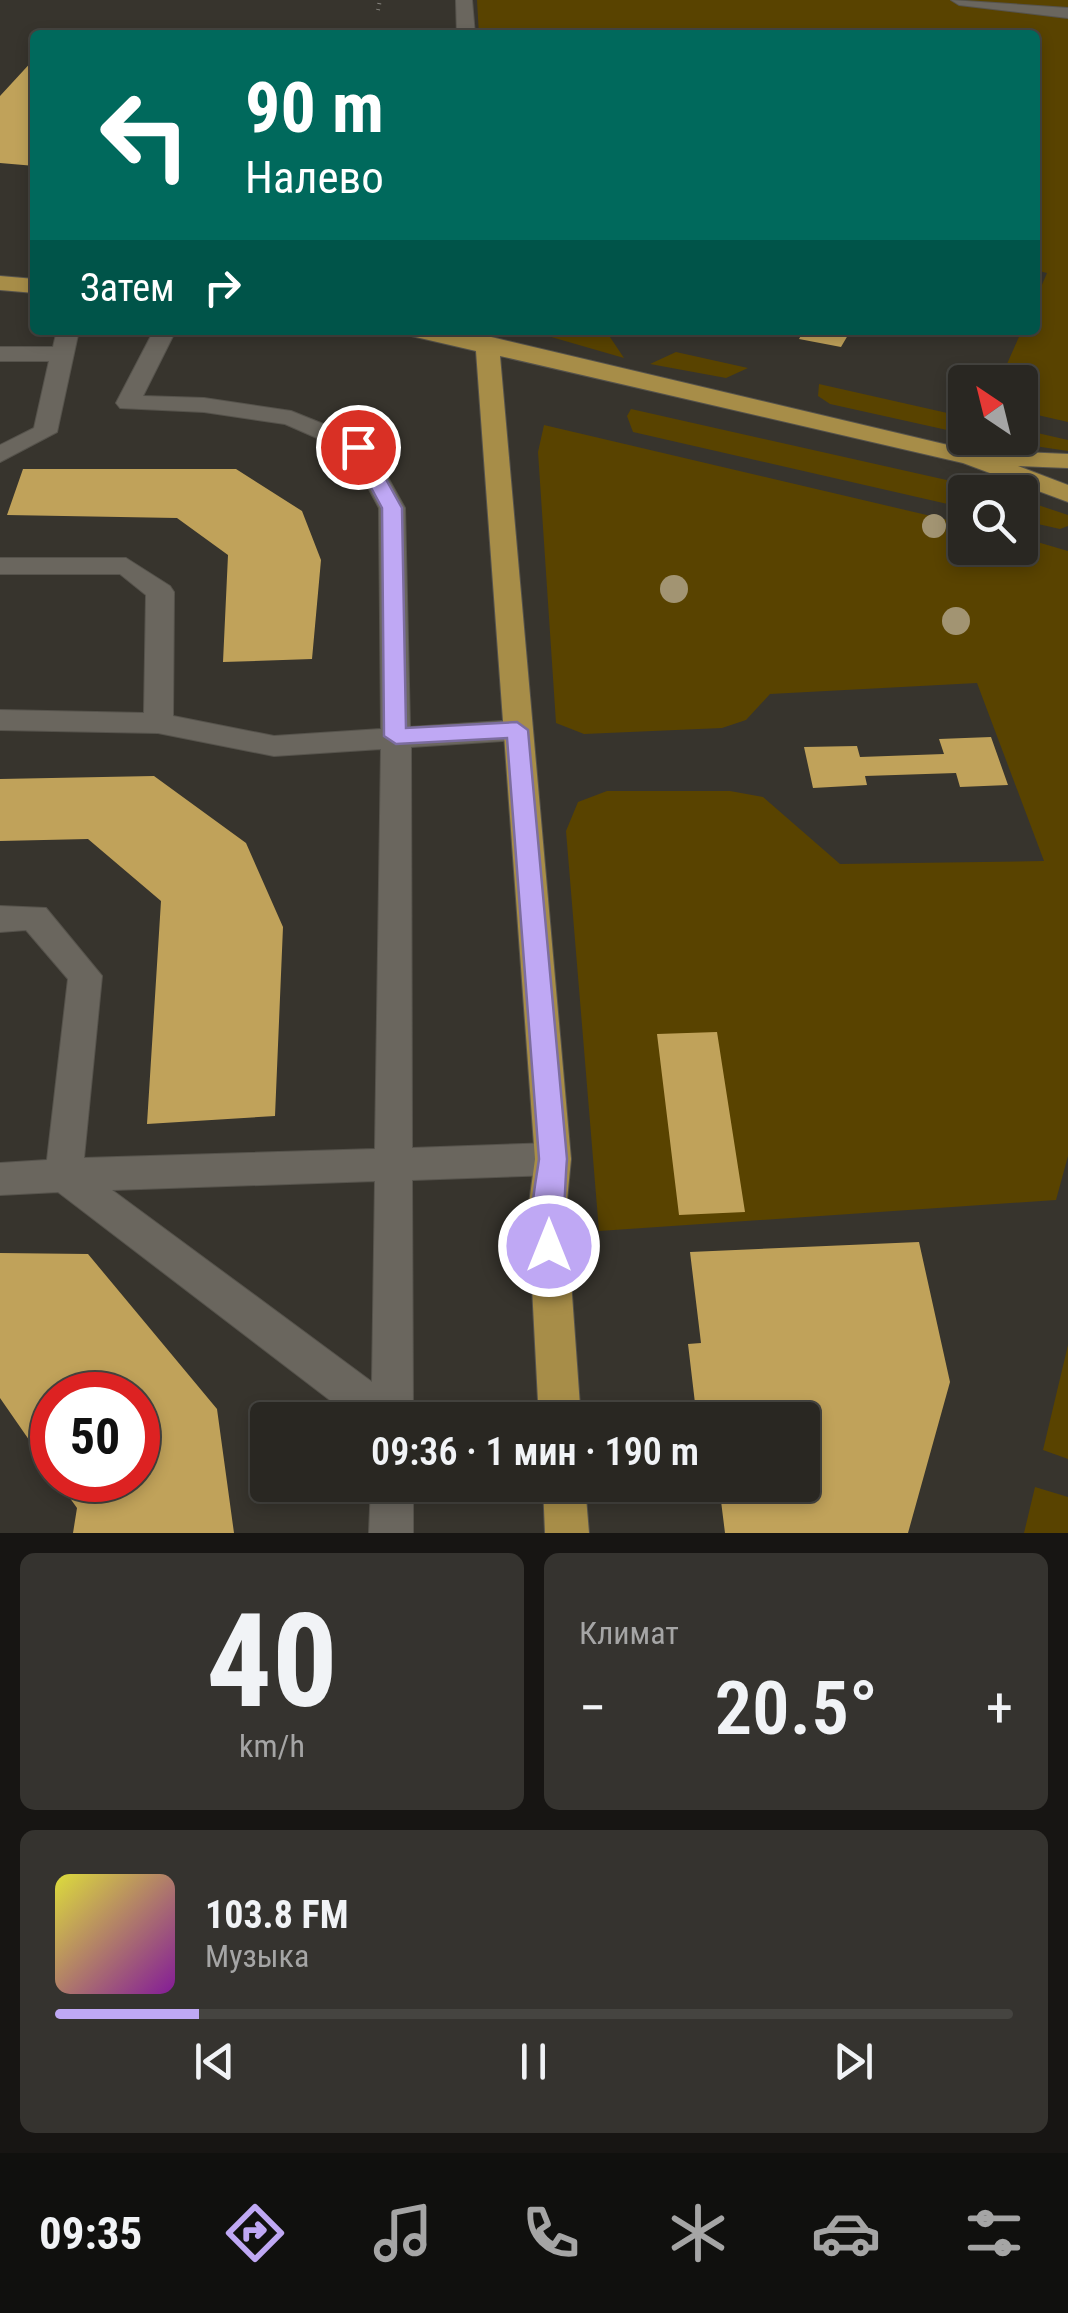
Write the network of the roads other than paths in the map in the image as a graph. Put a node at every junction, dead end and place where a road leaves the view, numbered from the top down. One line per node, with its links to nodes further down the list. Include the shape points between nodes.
1 (464, 0): 4 (street)
2 (959, 0): 3 (street)
3 (1068, 13)
4 (466, 30)
5 (0, 283): 6 (main road)
6 (30, 286)
7 (66, 335): 11 (street)
8 (162, 335): 20 (street, via 128,403 291,418 358,447 392,508)
9 (486, 337): 13 (main road); 19 (main road)
10 (0, 354): 11 (street)
11 (60, 354): 12 (street, via 45,432)
12 (0, 455)
13 (971, 456): 14 (main road); 15 (main road)
14 (1068, 461)
15 (1068, 494)
16 (0, 566): 18 (street, via 126,566 160,592)
17 (0, 720): 18 (street)
18 (158, 723): 20 (street, via 274,746)
19 (517, 730): 20 (street); 22 (main road)
20 (396, 736): 23 (street)
21 (0, 918): 24 (street, via 34,917 85,976)
22 (553, 1159): 23 (street); 28 (main road, via 546,1211)
23 (394, 1163): 24 (street); 27 (street)
24 (64, 1176): 25 (street); 26 (street)
25 (0, 1179)
26 (367, 1402)
27 (391, 1402)
28 (559, 1402)
29 (392, 1502): 31 (street)
30 (565, 1502): 32 (main road)
31 (392, 1533)
32 (567, 1533)

